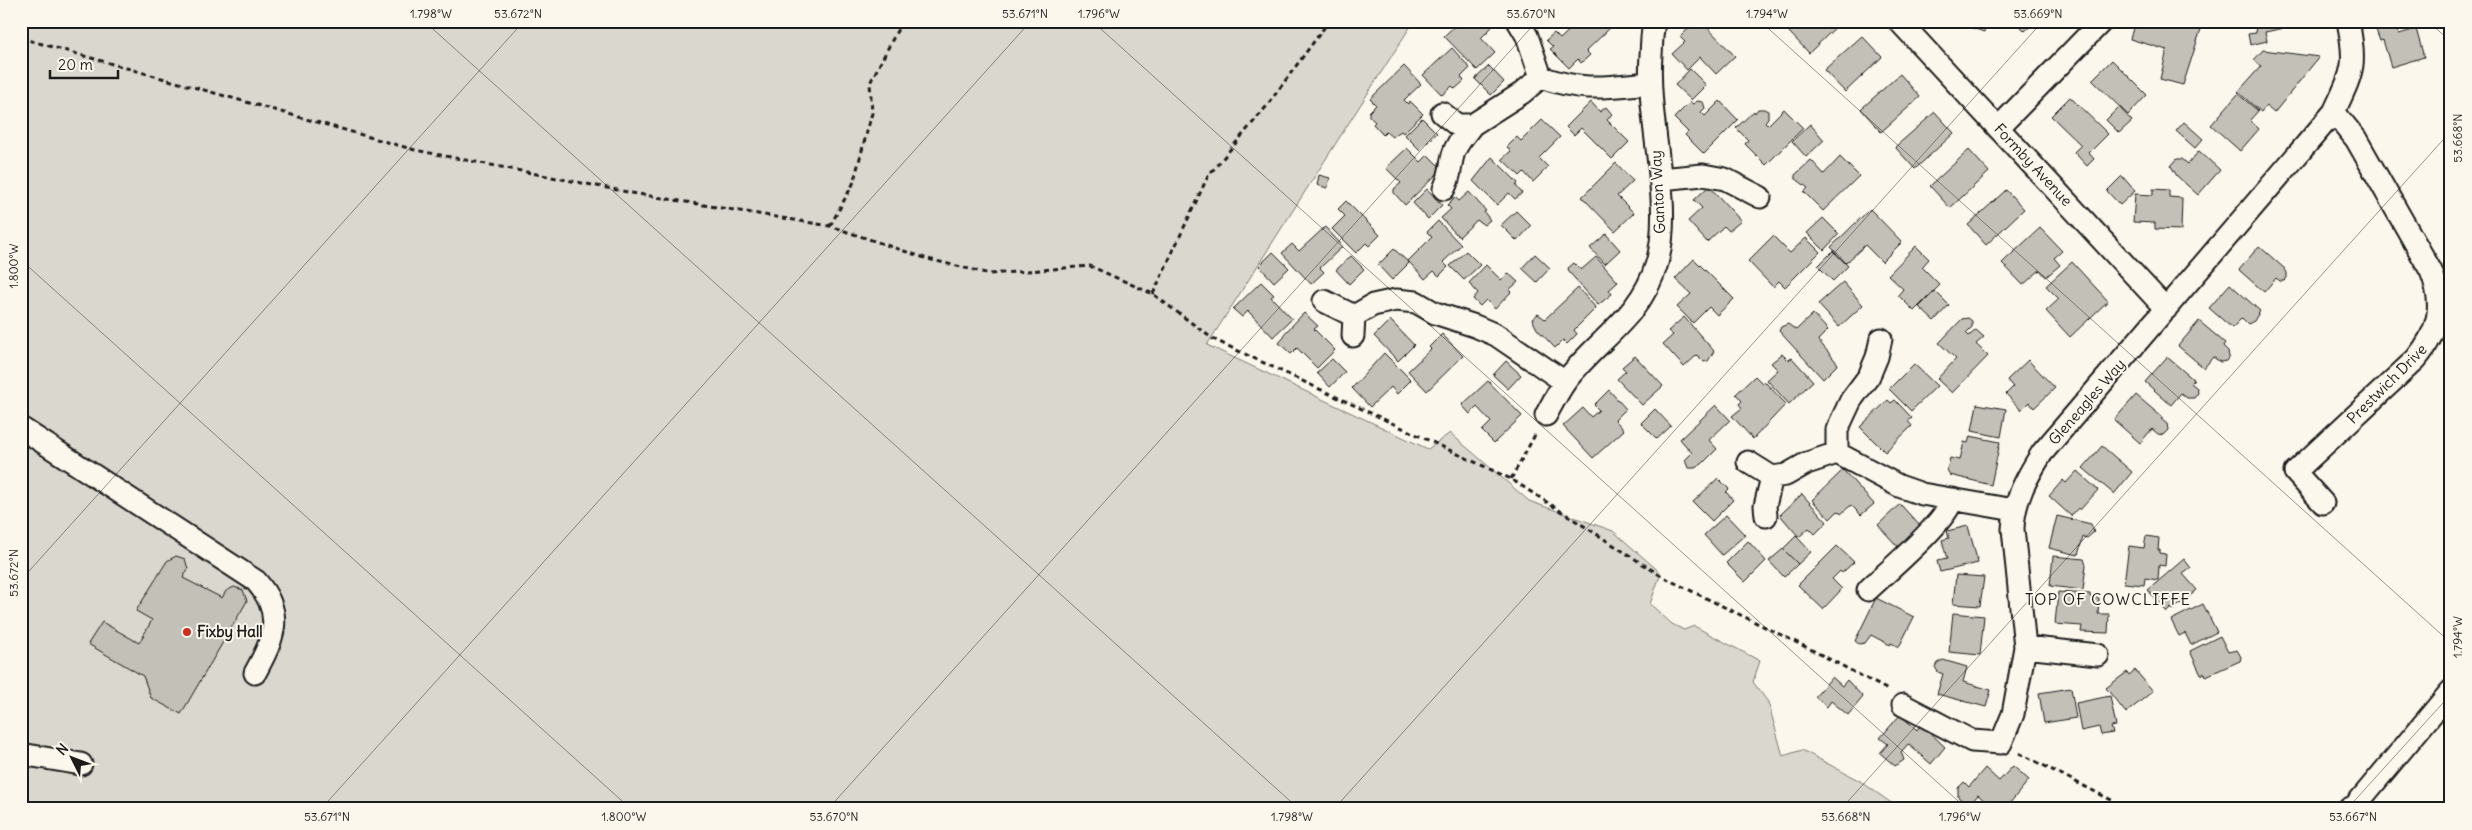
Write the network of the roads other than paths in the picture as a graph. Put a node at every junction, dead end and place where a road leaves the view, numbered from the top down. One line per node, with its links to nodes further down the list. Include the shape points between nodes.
1 (1518, 21): 6 (street, via 1528,36)
2 (1654, 21): 7 (street, Ganton Way)
3 (1900, 21): 11 (street, Formby Avenue)
4 (2102, 21): 11 (street)
5 (2348, 21): 8 (street, Gleneagles Way, via 2354,61)
6 (1541, 77): 7 (street, via 1588,88); 10 (street)
7 (1649, 83): 12 (street, Ganton Way)
8 (2334, 112): 16 (street, Gleneagles Way); 25 (street, Prestwich Drive, via 2356,139 2431,272 2438,301 2437,326 2416,359 2295,472)
9 (1442, 113): 10 (street, via 1457,125)
10 (1472, 126): 13 (street, via 1459,141 1453,156 1452,175)
11 (1998, 128): 16 (street, Formby Avenue)
12 (1660, 179): 14 (street, via 1703,176 1725,179); 18 (street, Ganton Way, via 1661,242 1649,285 1638,305)
13 (1444, 189)
14 (1760, 197)
15 (1324, 301): 18 (street, via 1354,326 1373,306 1396,300 1416,302 1434,313 1496,335)
16 (2166, 309): 26 (street, Gleneagles Way, via 2042,453 2026,478)
17 (1882, 339): 21 (street, via 1869,376 1851,400 1837,430)
18 (1565, 382): 19 (street, Ganton Way)
19 (1546, 415)
20 (21, 428): 31 (street, via 256,580 268,595 274,631)
21 (1837, 453): 23 (street, via 1807,463 1786,475); 24 (street, via 1899,486)
22 (1748, 462): 23 (street)
23 (1772, 477): 27 (street, via 1765,506)
24 (1953, 499): 26 (street); 28 (street, via 1949,511 1938,524)
25 (2323, 503)
26 (2014, 510): 29 (street, Gleneagles Way, via 2013,529)
27 (1766, 516)
28 (1868, 590)
29 (2025, 647): 30 (street); 33 (street, Gleneagles Way, via 2013,714 2001,744 1972,742)
30 (2098, 655)
31 (255, 673)
32 (2451, 691): 36 (street, via 2355,806)
33 (1904, 705)
34 (21, 754): 35 (street)
35 (81, 764)
36 (2349, 809)

